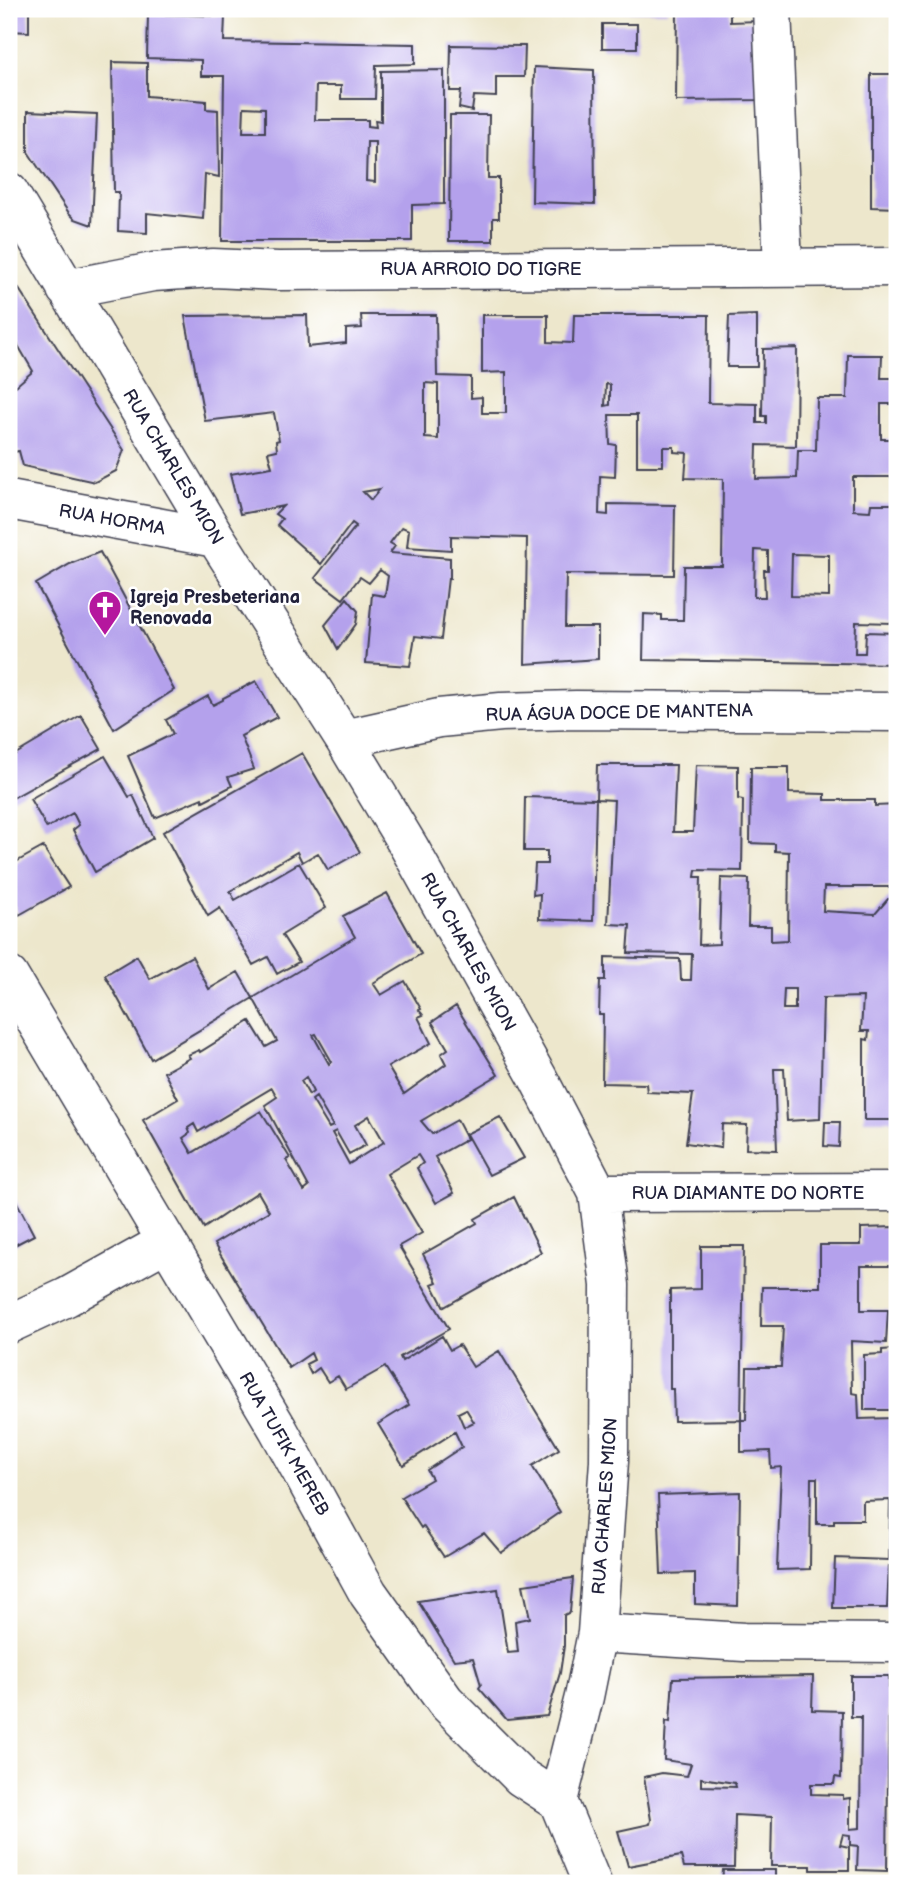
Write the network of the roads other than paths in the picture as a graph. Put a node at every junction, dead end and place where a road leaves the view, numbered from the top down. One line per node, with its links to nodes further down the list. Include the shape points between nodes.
1 (772, 9): 3 (street)
2 (9, 192): 5 (street, RUA CHARLES MION)
3 (783, 267): 4 (street, RUA ARROIO DO TIGRE); 5 (street, RUA ARROIO DO TIGRE, via 213,268 153,272)
4 (897, 267)
5 (66, 289): 7 (street, RUA CHARLES MION)
6 (9, 500): 7 (street, RUA HORMA)
7 (216, 538): 9 (street, RUA CHARLES MION)
8 (897, 712): 9 (street, RUA ÁGUA DOCE DE MANTENA, via 501,712 439,718)
9 (344, 739): 12 (street, RUA CHARLES MION, via 463,942)
10 (9, 976): 13 (street, RUA TUFIK MEREB)
11 (897, 1192): 12 (street, RUA DIAMANTE DO NORTE)
12 (598, 1193): 15 (street, RUA CHARLES MION, via 610,1285 611,1415)
13 (166, 1242): 14 (street); 17 (street, RUA TUFIK MEREB, via 278,1429 368,1593 414,1660 477,1734 521,1777)
14 (19, 1320)
15 (597, 1633): 16 (street, via 744,1642); 17 (street, RUA CHARLES MION)
16 (897, 1643)
17 (558, 1801): 18 (street)
18 (592, 1883)

